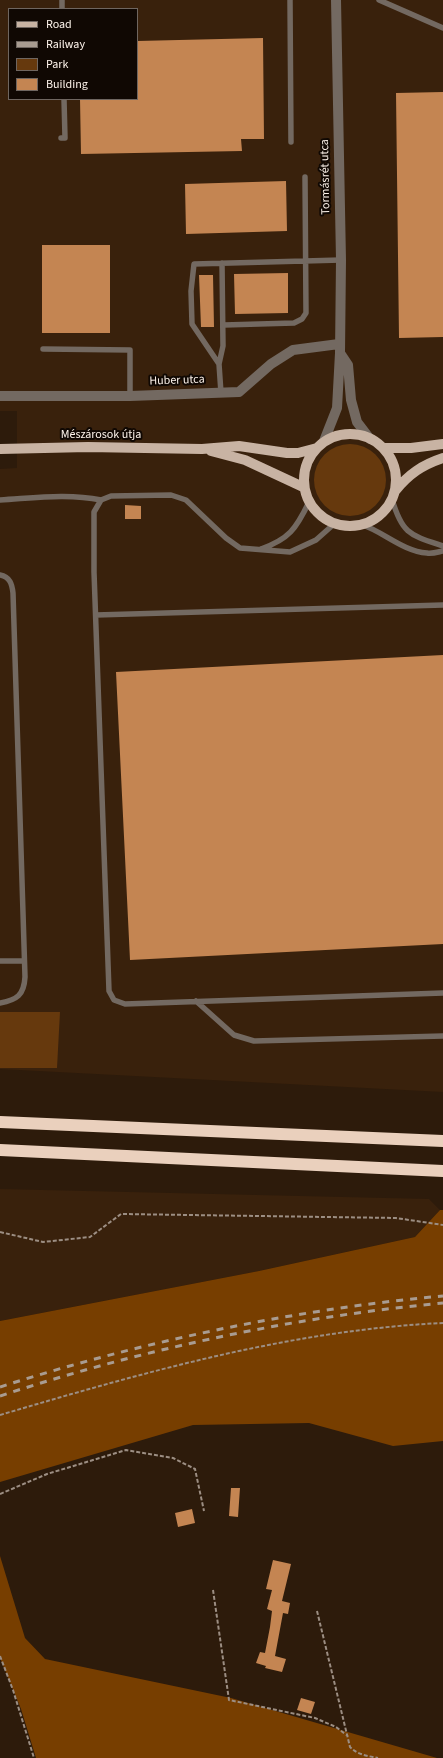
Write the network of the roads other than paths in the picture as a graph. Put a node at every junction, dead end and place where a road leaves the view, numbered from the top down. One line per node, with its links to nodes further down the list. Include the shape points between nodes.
1 (290, 0): 7 (lane)
2 (336, 0): 10 (street, Tormásrét utca)
3 (379, 0): 4 (lane)
4 (443, 28)
5 (64, 100): 6 (lane, via 65,138)
6 (61, 138)
7 (292, 142)
8 (304, 177): 9 (lane)
9 (306, 260): 10 (lane); 11 (lane); 12 (lane, via 306,313 302,319 294,323)
10 (341, 260): 13 (street, Tormásrét utca)
11 (222, 263): 12 (lane); 15 (lane, via 194,264 191,291 192,324)
12 (224, 325): 15 (lane)
13 (340, 348): 16 (street, Huber utca, via 293,350 271,364 239,392); 19 (street, via 348,365 351,400 357,422); 20 (street, Tormásrét utca, via 337,408)
14 (43, 349): 18 (lane, via 130,350)
15 (220, 364): 16 (lane)
16 (221, 393): 18 (street, Huber utca)
17 (0, 396): 18 (street, Huber utca)
18 (130, 396)
19 (370, 438): 20 (main road, Mészárosok útja, via 347,434 333,437); 22 (main road, Mészárosok útja)
20 (320, 444): 24 (main road, Mészárosok útja, via 298,453 239,446); 26 (main road, via 306,466)
21 (443, 444): 22 (main road)
22 (383, 448): 27 (main road, Mészárosok útja, via 395,468)
23 (0, 449): 24 (main road, Mészárosok útja)
24 (202, 449): 26 (main road, Mészárosok útja, via 245,460)
25 (443, 458): 27 (main road, via 418,468 406,478)
26 (303, 487): 30 (main road)
27 (394, 495): 32 (main road, via 380,515); 33 (lane, via 397,516 414,537)
28 (0, 500): 29 (lane, via 65,496)
29 (101, 500): 34 (lane, via 111,496 171,495 186,500 240,548); 38 (lane, via 94,512 92,524)
30 (309, 502): 31 (main road, via 319,516); 34 (lane, via 301,519 285,538)
31 (334, 524): 32 (main road, via 348,527); 34 (lane, via 316,540 290,552)
32 (363, 525): 35 (lane, via 412,550 428,553)
33 (443, 546)
34 (258, 550)
35 (443, 551)
36 (0, 575): 40 (lane, via 9,579 14,593)
37 (443, 605): 38 (lane)
38 (96, 616): 42 (lane, via 109,991 114,1000 125,1004)
39 (0, 961): 40 (lane)
40 (24, 961): 43 (lane, via 24,988 18,997)
41 (443, 993): 42 (lane)
42 (196, 1001): 44 (lane, via 234,1035 254,1041)
43 (0, 1004)
44 (443, 1036)
45 (0, 1122): 46 (highway)
46 (443, 1141)
47 (0, 1150): 48 (highway)
48 (443, 1171)

